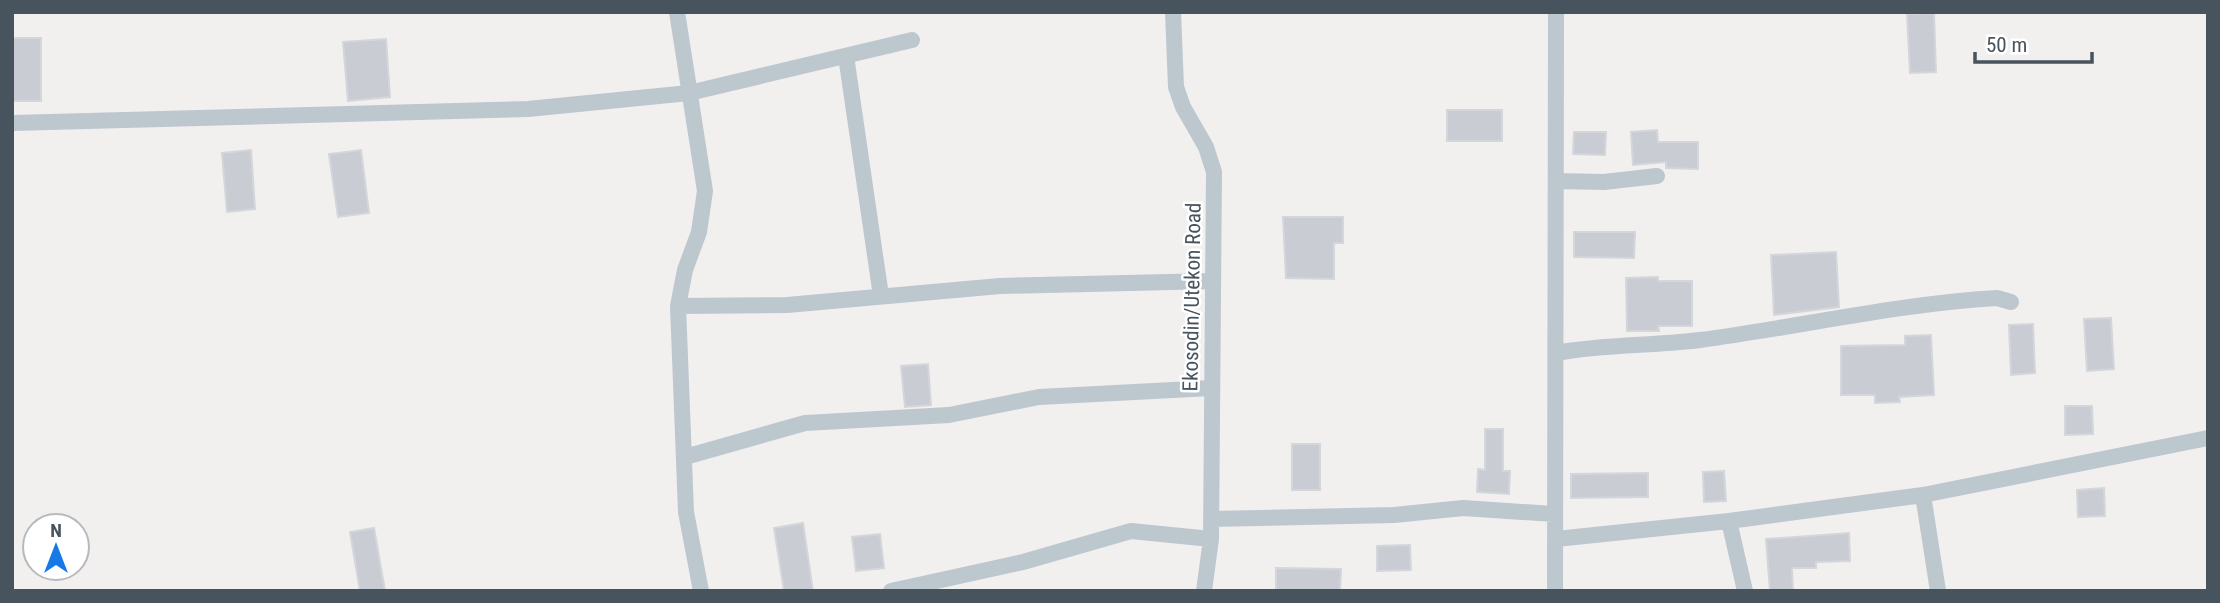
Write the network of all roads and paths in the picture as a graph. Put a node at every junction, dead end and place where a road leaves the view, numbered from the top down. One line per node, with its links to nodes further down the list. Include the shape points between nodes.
1 (677, 12): 6 (street)
2 (1173, 12): 10 (street, Ekosodin/Utekon Road, via 1176,87 1214,172)
3 (1556, 12): 9 (street)
4 (912, 40): 5 (street)
5 (846, 56): 6 (street); 11 (street)
6 (689, 93): 7 (street, via 528,109); 13 (street, via 705,191 699,232)
7 (12, 123)
8 (1657, 176): 9 (street)
9 (1557, 181): 14 (street)
10 (1213, 281): 11 (street, via 1000,286); 15 (street, Ekosodin/Utekon Road)
11 (880, 296): 13 (street, via 787,305)
12 (2011, 302): 14 (street, via 1997,299 1897,307 1699,340 1594,346)
13 (678, 306): 17 (street)
14 (1556, 353): 19 (street)
15 (1211, 388): 17 (street, via 1039,397 949,415 805,423); 20 (street, Ekosodin/Utekon Road)
16 (2208, 438): 18 (street)
17 (685, 457): 24 (street, via 686,512)
18 (1923, 495): 21 (street); 29 (street)
19 (1554, 514): 20 (street, via 1463,508 1394,515); 23 (street)
20 (1211, 519): 22 (street, Ekosodin/Utekon Road)
21 (1729, 521): 23 (street); 28 (street)
22 (1211, 539): 25 (street, via 1131,531 1023,562); 26 (street, Ekosodin/Utekon Road)
23 (1556, 539): 27 (street)
24 (701, 591)
25 (891, 591)
26 (1204, 591)
27 (1555, 591)
28 (1745, 591)
29 (1938, 591)

